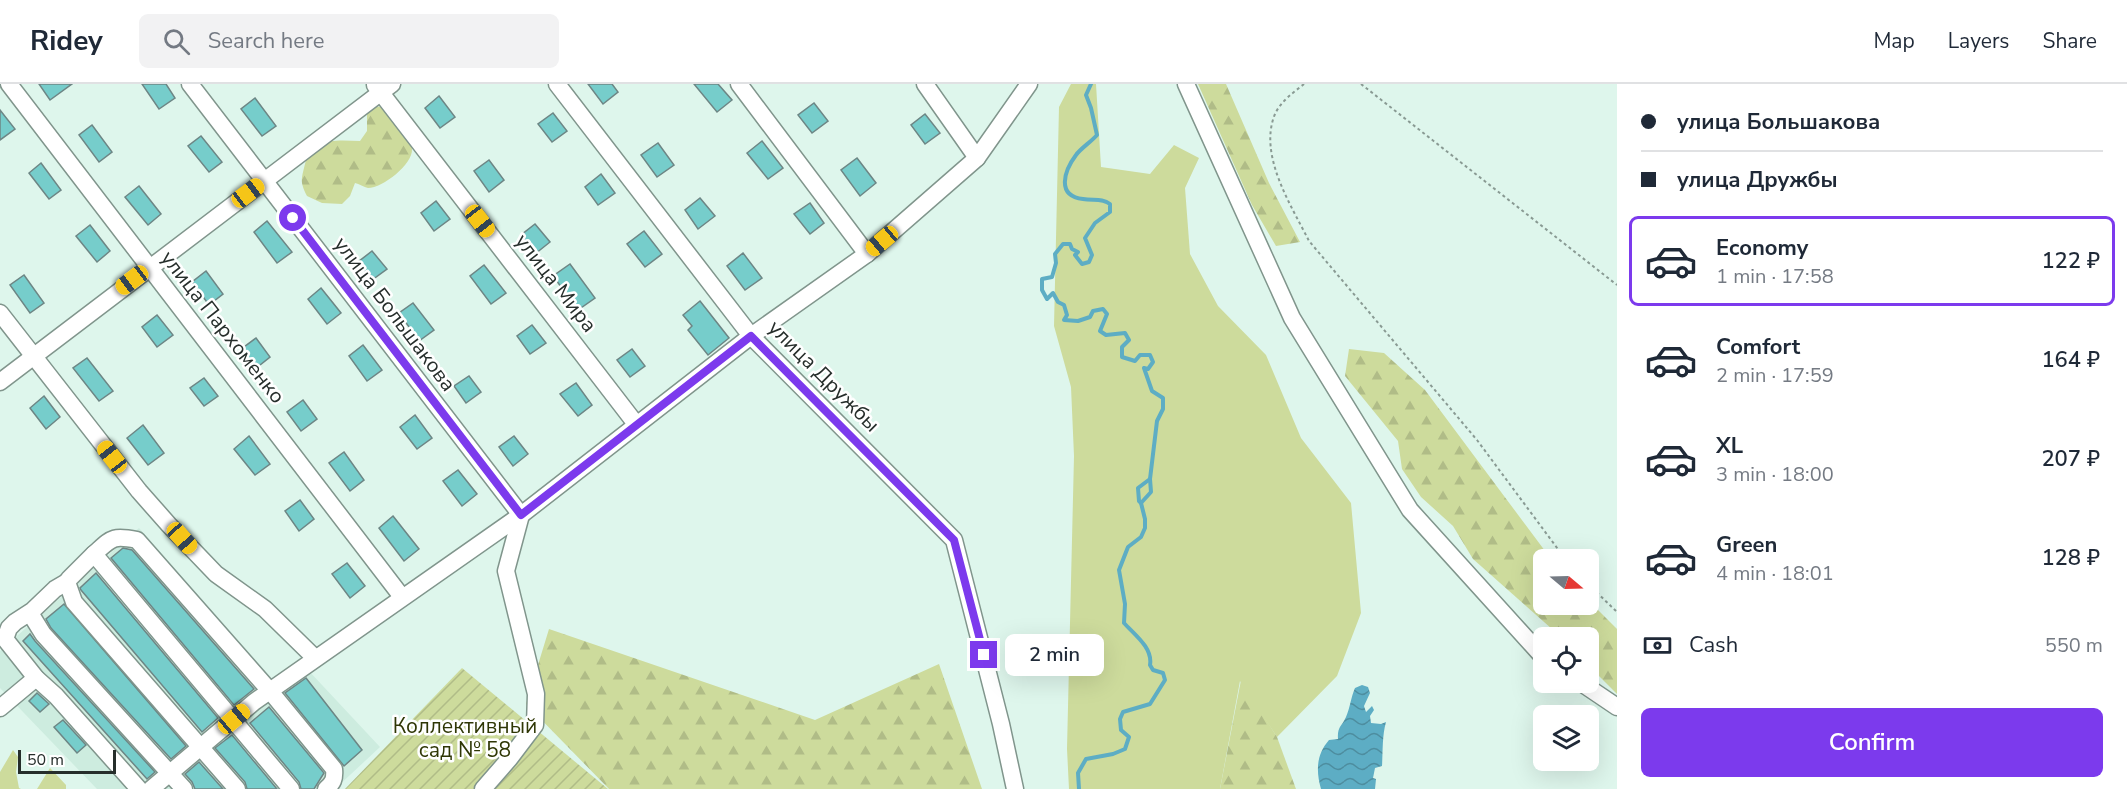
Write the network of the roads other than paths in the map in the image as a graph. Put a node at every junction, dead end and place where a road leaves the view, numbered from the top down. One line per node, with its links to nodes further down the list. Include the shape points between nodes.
1 (9, 84): 12 (street, улица Пархоменко)
2 (190, 84): 10 (street, улица Большакова)
3 (557, 84): 14 (street, улица Дружбы)
4 (739, 84): 11 (street)
5 (925, 84): 9 (street)
6 (1029, 84): 9 (street)
7 (1186, 84): 23 (street, via 1292,318 1404,500)
8 (382, 87): 10 (street); 17 (street, улица Мира)
9 (977, 158): 11 (street)
10 (265, 180): 12 (street); 18 (street, улица Большакова)
11 (867, 254): 14 (street)
12 (149, 268): 15 (street); 21 (street, улица Пархоменко)
13 (0, 313): 15 (street)
14 (751, 336): 17 (street); 40 (street, улица Дружбы, via 954,540)
15 (33, 356): 16 (street); 24 (street, via 139,491 194,552 216,574 265,609)
16 (0, 382)
17 (636, 424): 18 (street)
18 (521, 515): 21 (street); 39 (street, via 506,571 536,694 535,725)
19 (94, 554): 20 (street); 26 (street, via 120,536 137,540); 30 (street)
20 (68, 582): 22 (street); 31 (street, via 74,602)
21 (402, 597): 24 (street)
22 (30, 613): 25 (street, via 9,628 5,639); 32 (street, via 43,633)
23 (1533, 646)
24 (315, 658): 26 (street)
25 (36, 678): 29 (street); 33 (street)
26 (270, 691): 30 (street); 38 (street, via 334,769 335,777)
27 (1596, 693): 28 (street)
28 (1617, 707)
29 (0, 708)
30 (234, 719): 31 (street); 37 (street)
31 (201, 746): 32 (street); 36 (street)
32 (168, 774): 34 (street); 35 (street)
33 (139, 789)
34 (151, 789)
35 (184, 789)
36 (237, 789)
37 (291, 789)
38 (326, 789)
39 (483, 789)
40 (1015, 789)

